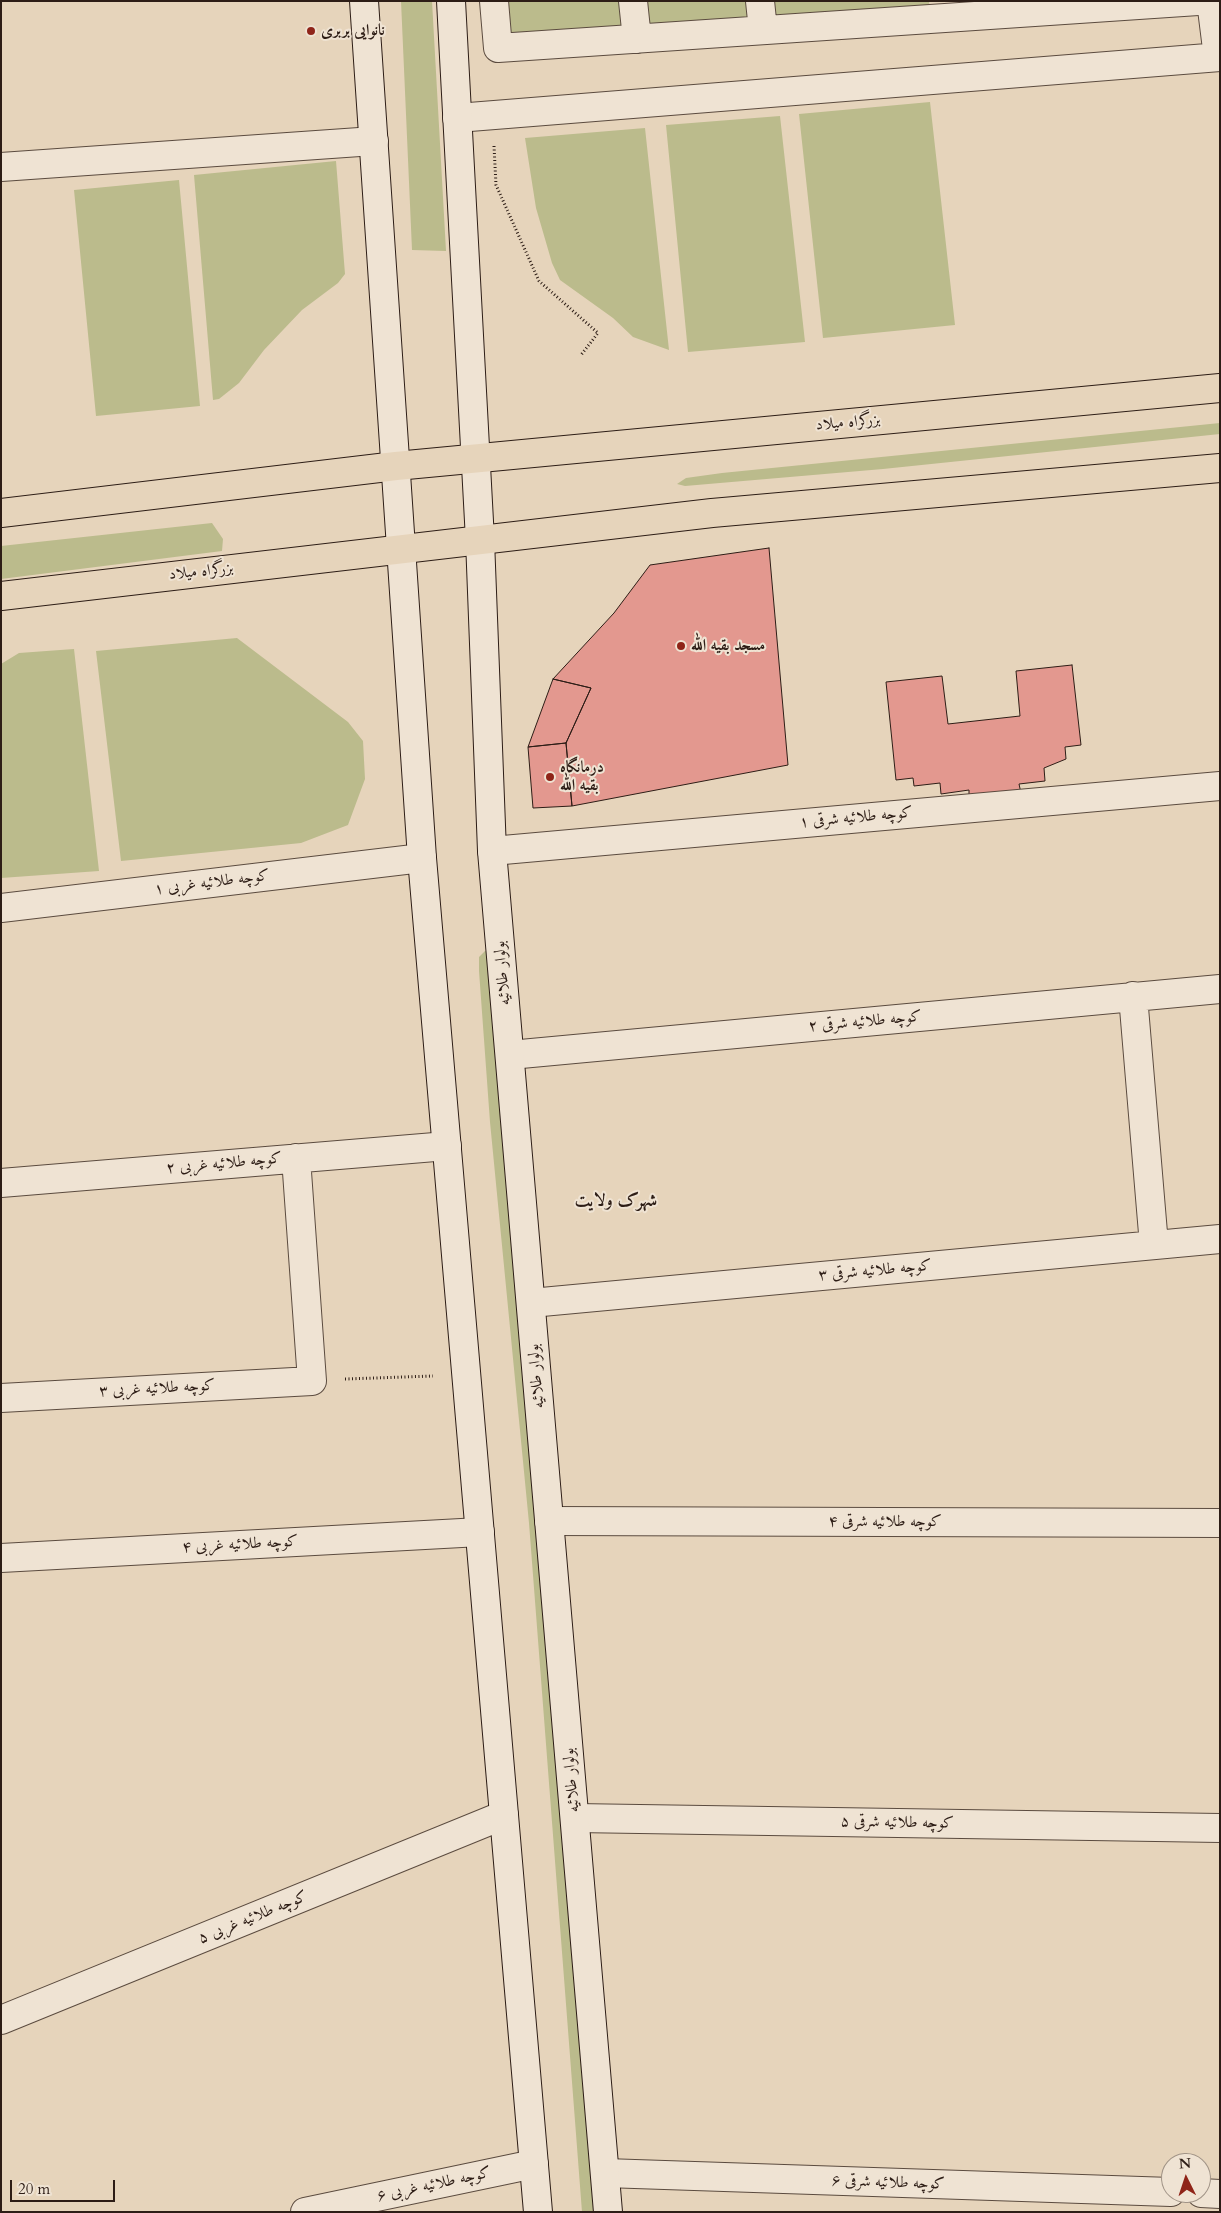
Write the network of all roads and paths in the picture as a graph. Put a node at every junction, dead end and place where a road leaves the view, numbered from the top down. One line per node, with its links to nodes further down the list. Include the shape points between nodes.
1 (364, 1): 15 (street)
2 (451, 1): 14 (street, بولوار طلائیه)
3 (494, 1): 11 (street, via 498,48)
4 (633, 1): 11 (street)
5 (760, 1): 10 (street)
6 (1198, 1): 8 (street)
7 (1211, 1): 12 (street)
8 (1062, 6): 9 (street)
9 (935, 10): 10 (street)
10 (763, 30): 11 (street)
11 (637, 39)
12 (1219, 57): 13 (street)
13 (493, 115): 14 (street); 17 (path, via 496,185 539,281 598,333)
14 (457, 118): 19 (street, بولوار طلائیه)
15 (374, 140): 16 (street); 20 (street)
16 (1, 168)
17 (582, 355)
18 (1220, 388): 19 (highway, بزرگراه میلاد)
19 (476, 458): 20 (highway, بزرگراه میلاد); 23 (street, بولوار طلائیه)
20 (396, 466): 22 (highway); 24 (street)
21 (1220, 468): 23 (highway, via 712,513)
22 (1, 513)
23 (480, 540): 24 (highway, بزرگراه میلاد); 27 (street, بولوار طلائیه)
24 (402, 549): 25 (highway, بزرگراه میلاد); 28 (street)
25 (1, 596)
26 (1220, 786): 27 (street, کوچه طلائیه شرقی ۱)
27 (492, 851): 32 (street, بولوار طلائیه)
28 (422, 858): 29 (street, کوچه طلائیه غربی ۱); 33 (street)
29 (1, 908)
30 (1220, 988): 31 (street, کوچه طلائیه شرقی ۲)
31 (1132, 996): 32 (street, کوچه طلائیه شرقی ۲); 37 (street)
32 (510, 1055): 38 (street, بولوار طلائیه)
33 (447, 1146): 34 (street, کوچه طلائیه غربی ۲); 39 (street)
34 (296, 1158): 35 (street, کوچه طلائیه غربی ۲); 40 (street)
35 (1, 1183)
36 (1220, 1240): 37 (street, کوچه طلائیه شرقی ۳)
37 (1154, 1245): 38 (street, کوچه طلائیه شرقی ۳)
38 (531, 1304): 42 (street, بولوار طلائیه)
39 (466, 1375): 40 (path); 44 (street)
40 (312, 1380): 41 (street, کوچه طلائیه غربی ۳)
41 (1, 1398)
42 (550, 1521): 43 (street, کوچه طلائیه شرقی ۴); 47 (street, بولوار طلائیه)
43 (1220, 1523)
44 (480, 1532): 45 (street, کوچه طلائیه غربی ۴); 46 (street)
45 (1, 1558)
46 (504, 1815): 49 (street, کوچه طلائیه غربی ۵); 50 (street)
47 (575, 1818): 48 (street, کوچه طلائیه شرقی ۵); 51 (street, بولوار طلائیه)
48 (1220, 1828)
49 (1, 2020)
50 (534, 2164): 53 (street, کوچه طلائیه غربی ۶); 54 (street)
51 (605, 2173): 52 (street, کوچه طلائیه شرقی ۶); 55 (street, بولوار طلائیه)
52 (1161, 2192)
53 (305, 2212)
54 (538, 2212)
55 (608, 2212)

